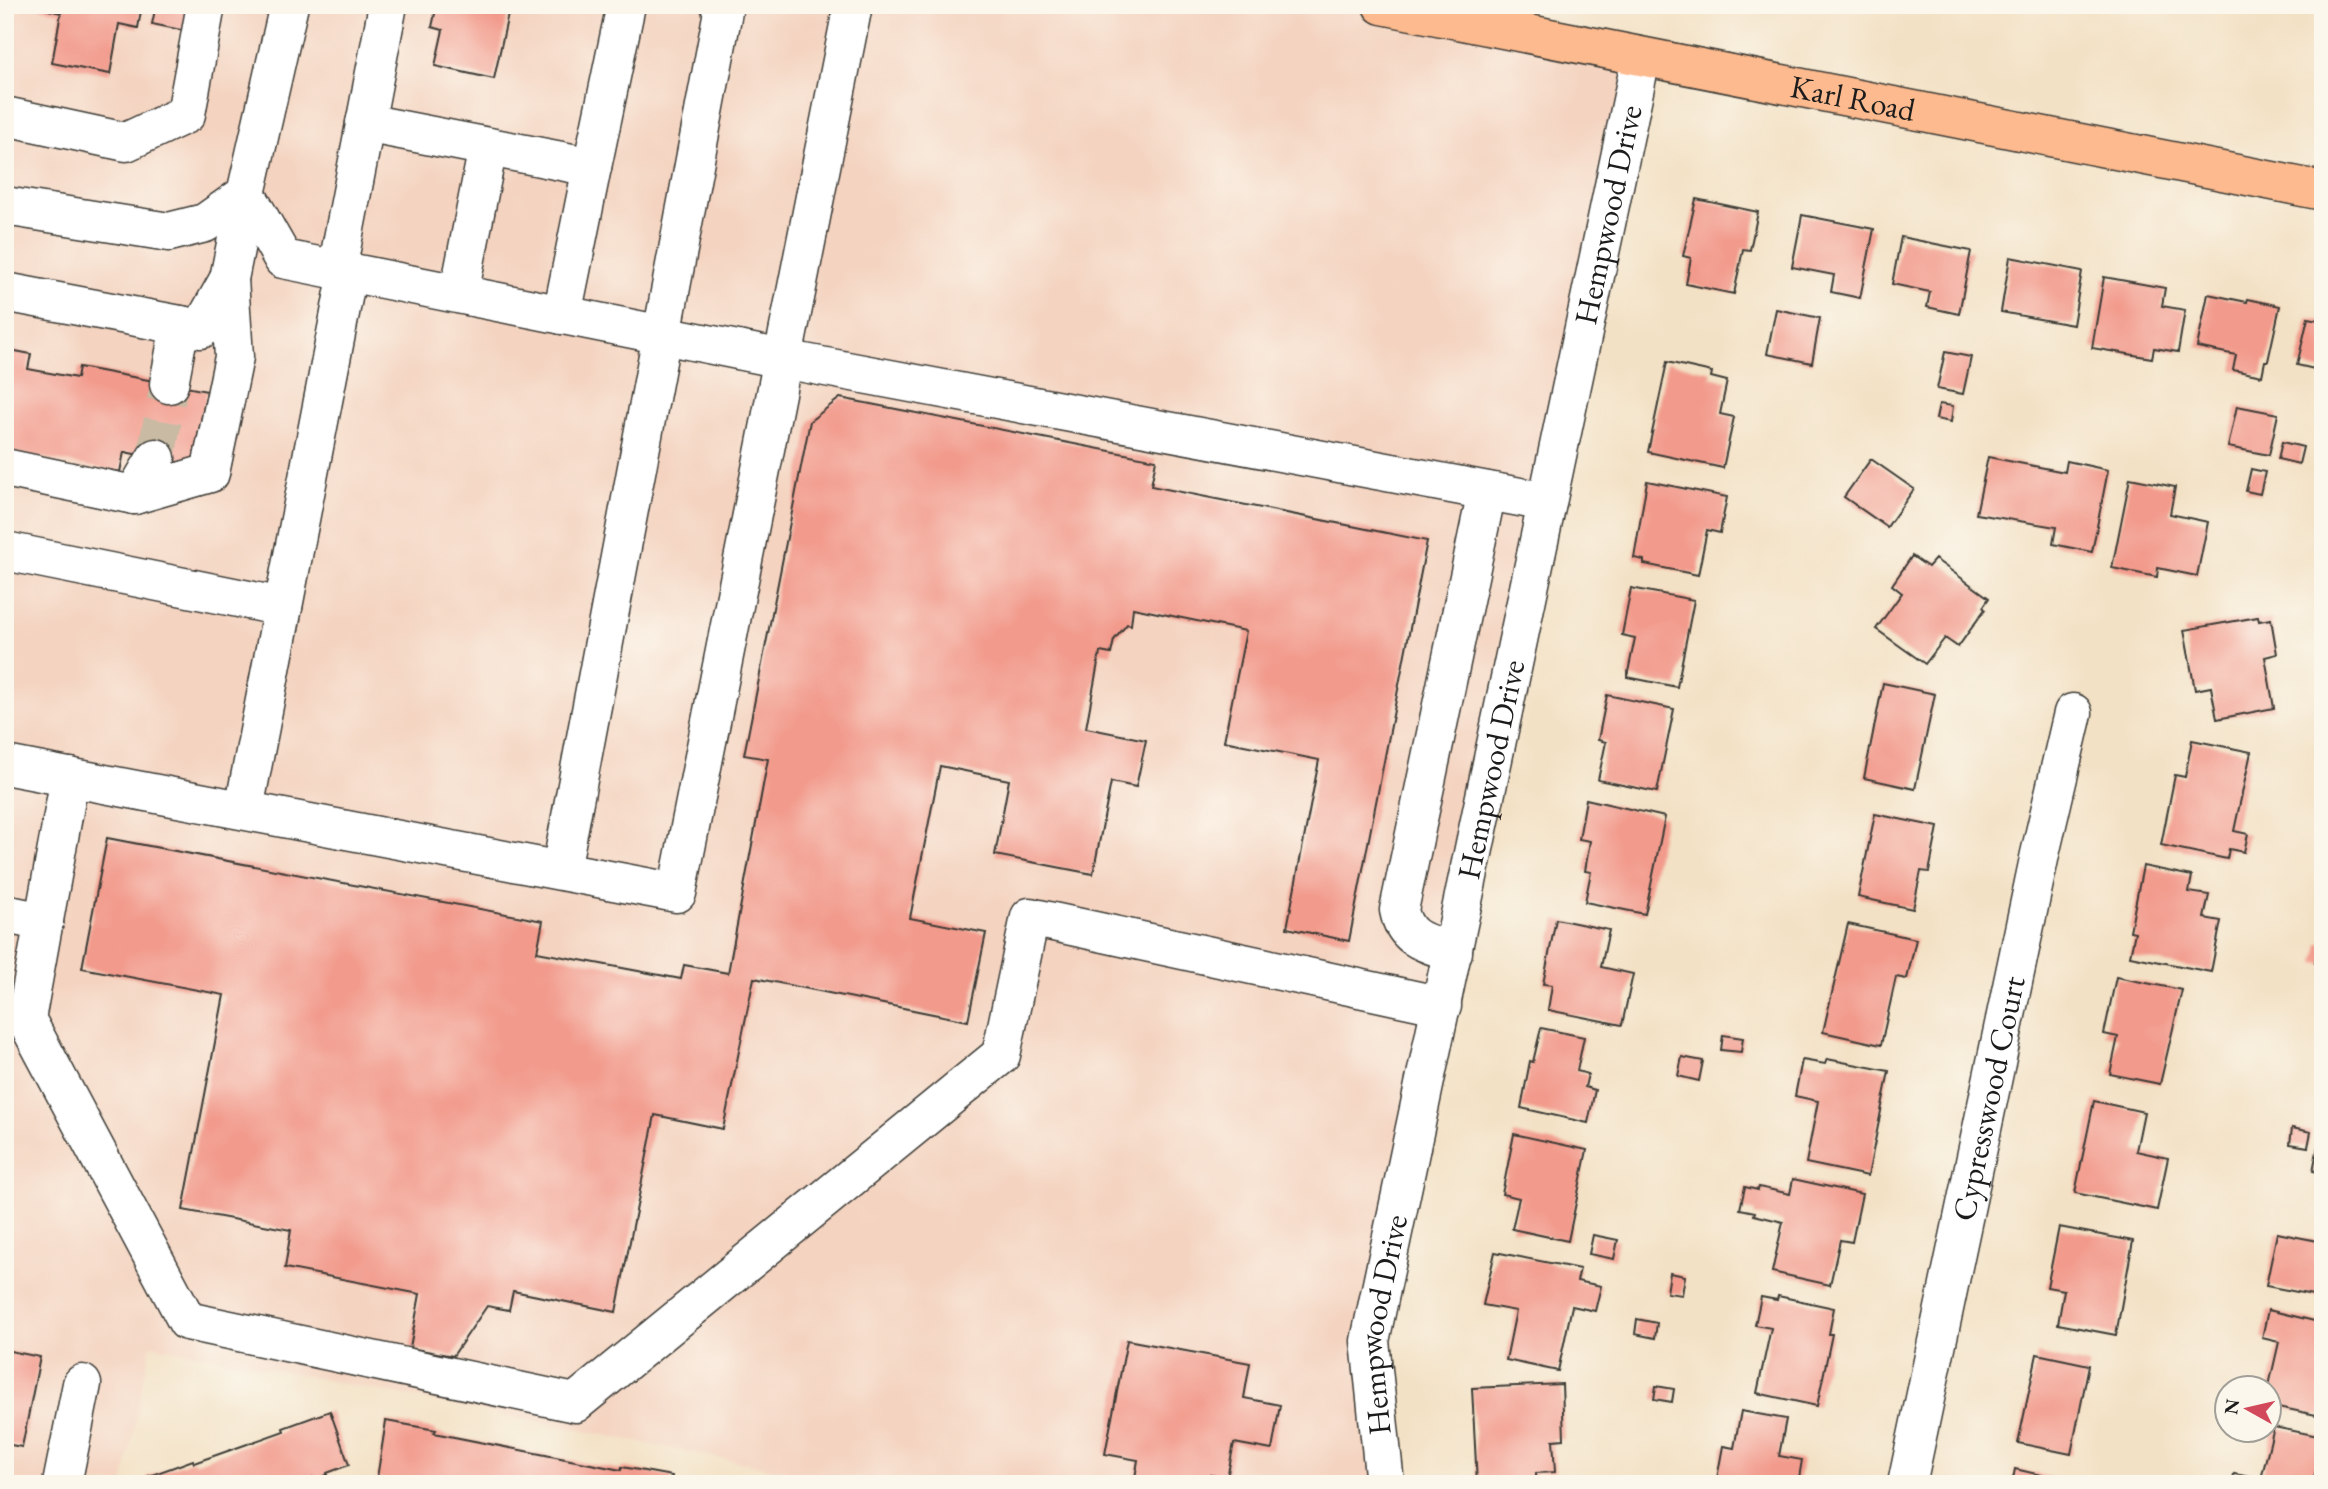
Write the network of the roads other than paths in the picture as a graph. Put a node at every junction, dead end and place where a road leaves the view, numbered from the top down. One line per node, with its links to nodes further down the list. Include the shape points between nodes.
1 (206, 5): 9 (street, via 186,114 126,142)
2 (289, 5): 14 (street)
3 (388, 5): 10 (street)
4 (626, 5): 12 (street)
5 (720, 5): 22 (street, via 724,6)
6 (853, 5): 23 (street)
7 (1382, 5): 8 (main road, Karl Road)
8 (1641, 58): 13 (main road, Karl Road); 29 (street, Hempwood Drive)
9 (5, 116)
10 (365, 123): 11 (street); 16 (street)
11 (488, 147): 12 (street); 19 (street)
12 (592, 167): 20 (street)
13 (2323, 191)
14 (246, 194): 15 (street, via 205,223 169,232); 16 (street, via 283,259); 17 (street)
15 (5, 206)
16 (343, 271): 19 (street); 31 (street)
17 (229, 279): 21 (street, via 201,330); 28 (street, via 234,357 210,473)
18 (5, 292): 21 (street)
19 (459, 294): 20 (street)
20 (562, 315): 22 (street)
21 (180, 325): 24 (street)
22 (662, 335): 23 (street); 36 (street)
23 (783, 359): 27 (street); 36 (street, via 677,893)
24 (169, 384)
25 (156, 458): 28 (street)
26 (5, 468): 28 (street)
27 (1488, 491): 29 (street); 39 (street, via 1399,910 1401,922 1412,936)
28 (134, 495)
29 (1547, 502): 39 (street, Hempwood Drive)
30 (5, 551): 31 (street)
31 (283, 607): 35 (street)
32 (2073, 713): 44 (street, Cypresswood Court)
33 (5, 765): 34 (street)
34 (70, 777): 35 (street); 38 (street)
35 (244, 809): 36 (street)
36 (561, 870)
37 (5, 914): 38 (street)
38 (44, 922): 40 (street, via 26,1019 187,1321 575,1403 1001,1055 1030,917)
39 (1453, 952): 40 (street, Hempwood Drive)
40 (1442, 1006): 43 (street, Hempwood Drive, via 1370,1341)
41 (82, 1384): 42 (street)
42 (62, 1484)
43 (1385, 1484)
44 (1907, 1484)

